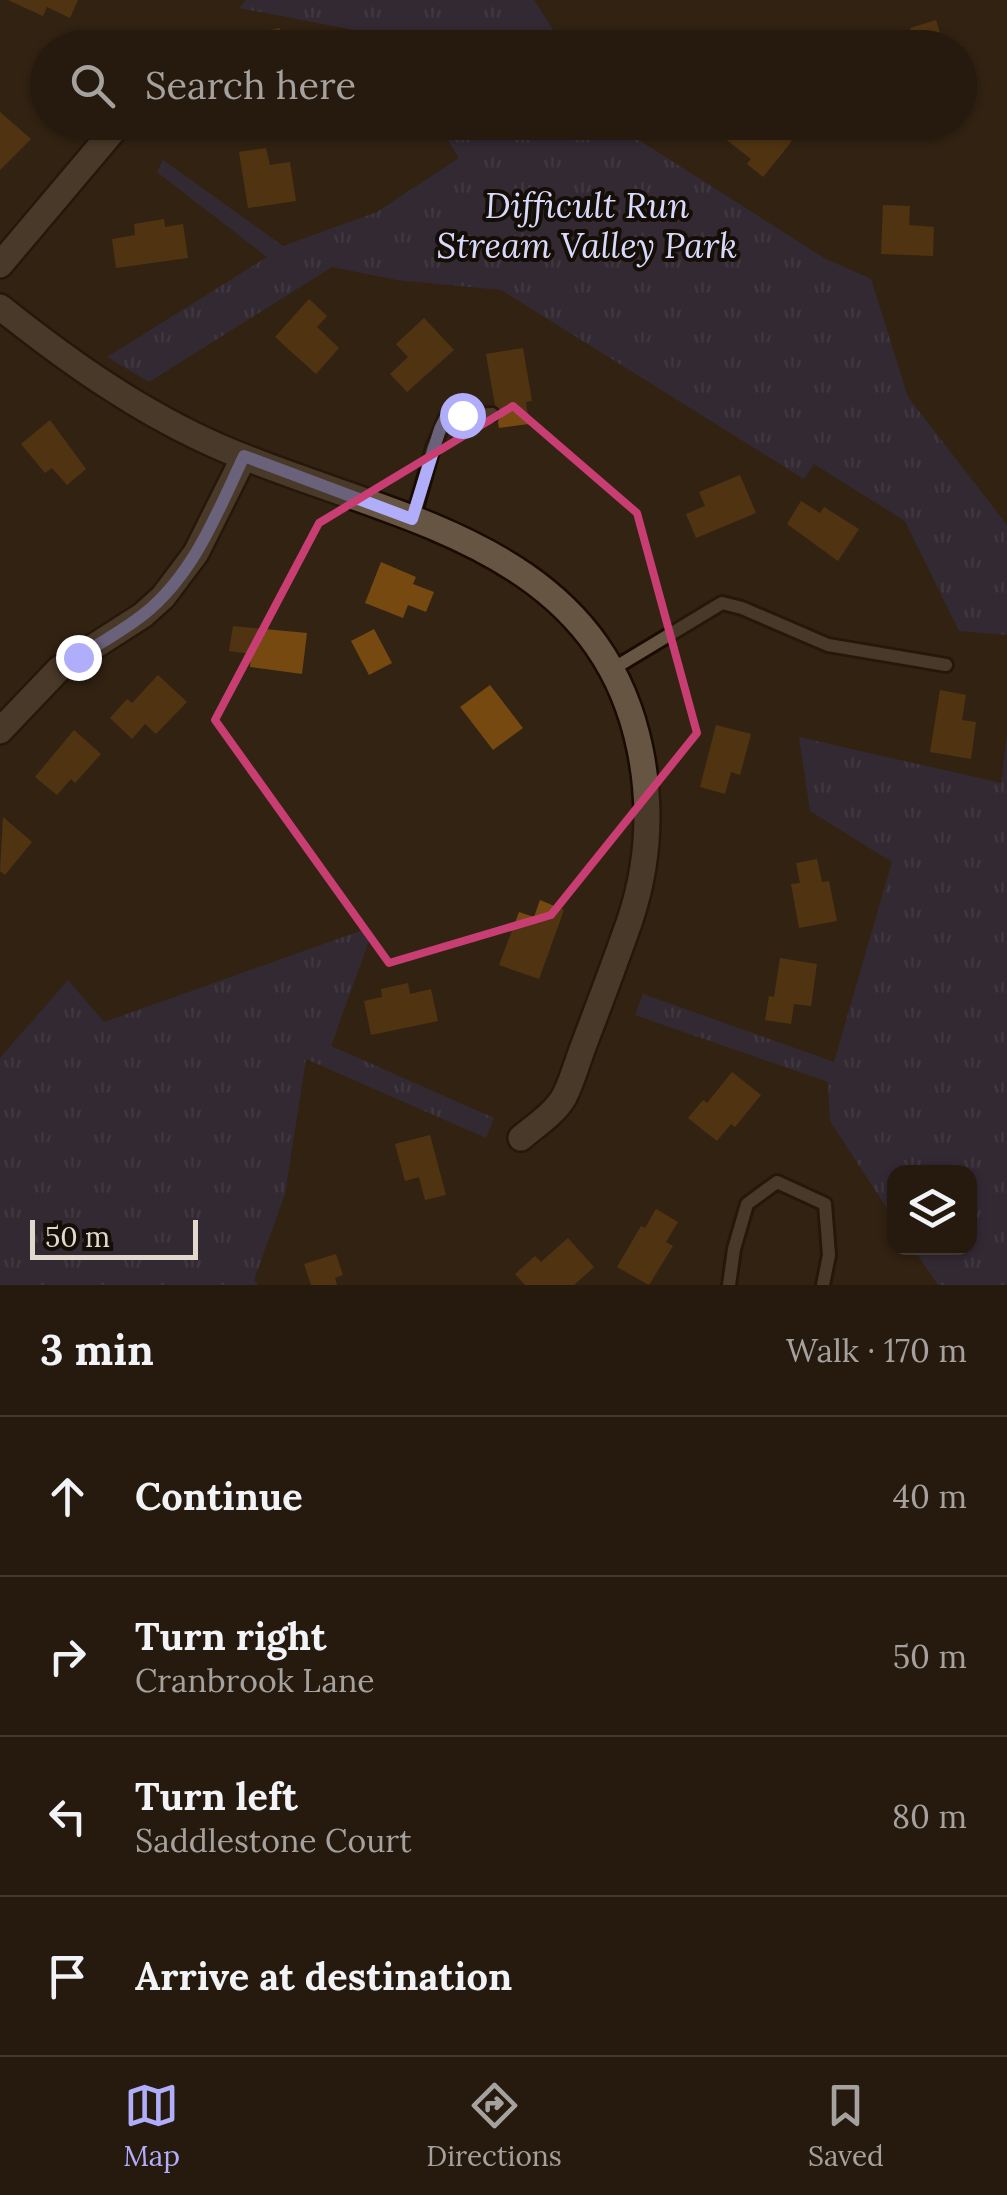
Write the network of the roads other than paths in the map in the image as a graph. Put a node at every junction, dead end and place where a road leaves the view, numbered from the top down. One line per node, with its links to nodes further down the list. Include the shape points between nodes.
1 (105, 140): 2 (street)
2 (0, 264)
3 (0, 307): 5 (street, via 127,399)
4 (492, 414): 6 (lane, via 446,417)
5 (244, 456): 6 (street); 9 (street, via 196,554 163,597 59,669)
6 (412, 519): 8 (street, via 529,576 564,607)
7 (946, 665): 8 (lane, via 828,644 722,603)
8 (611, 670): 10 (street, via 636,728 646,777 642,877 564,1097)
9 (0, 730)
10 (520, 1138)
11 (729, 1285): 12 (lane, via 747,1204 777,1182 824,1204 829,1255)
12 (823, 1285)

